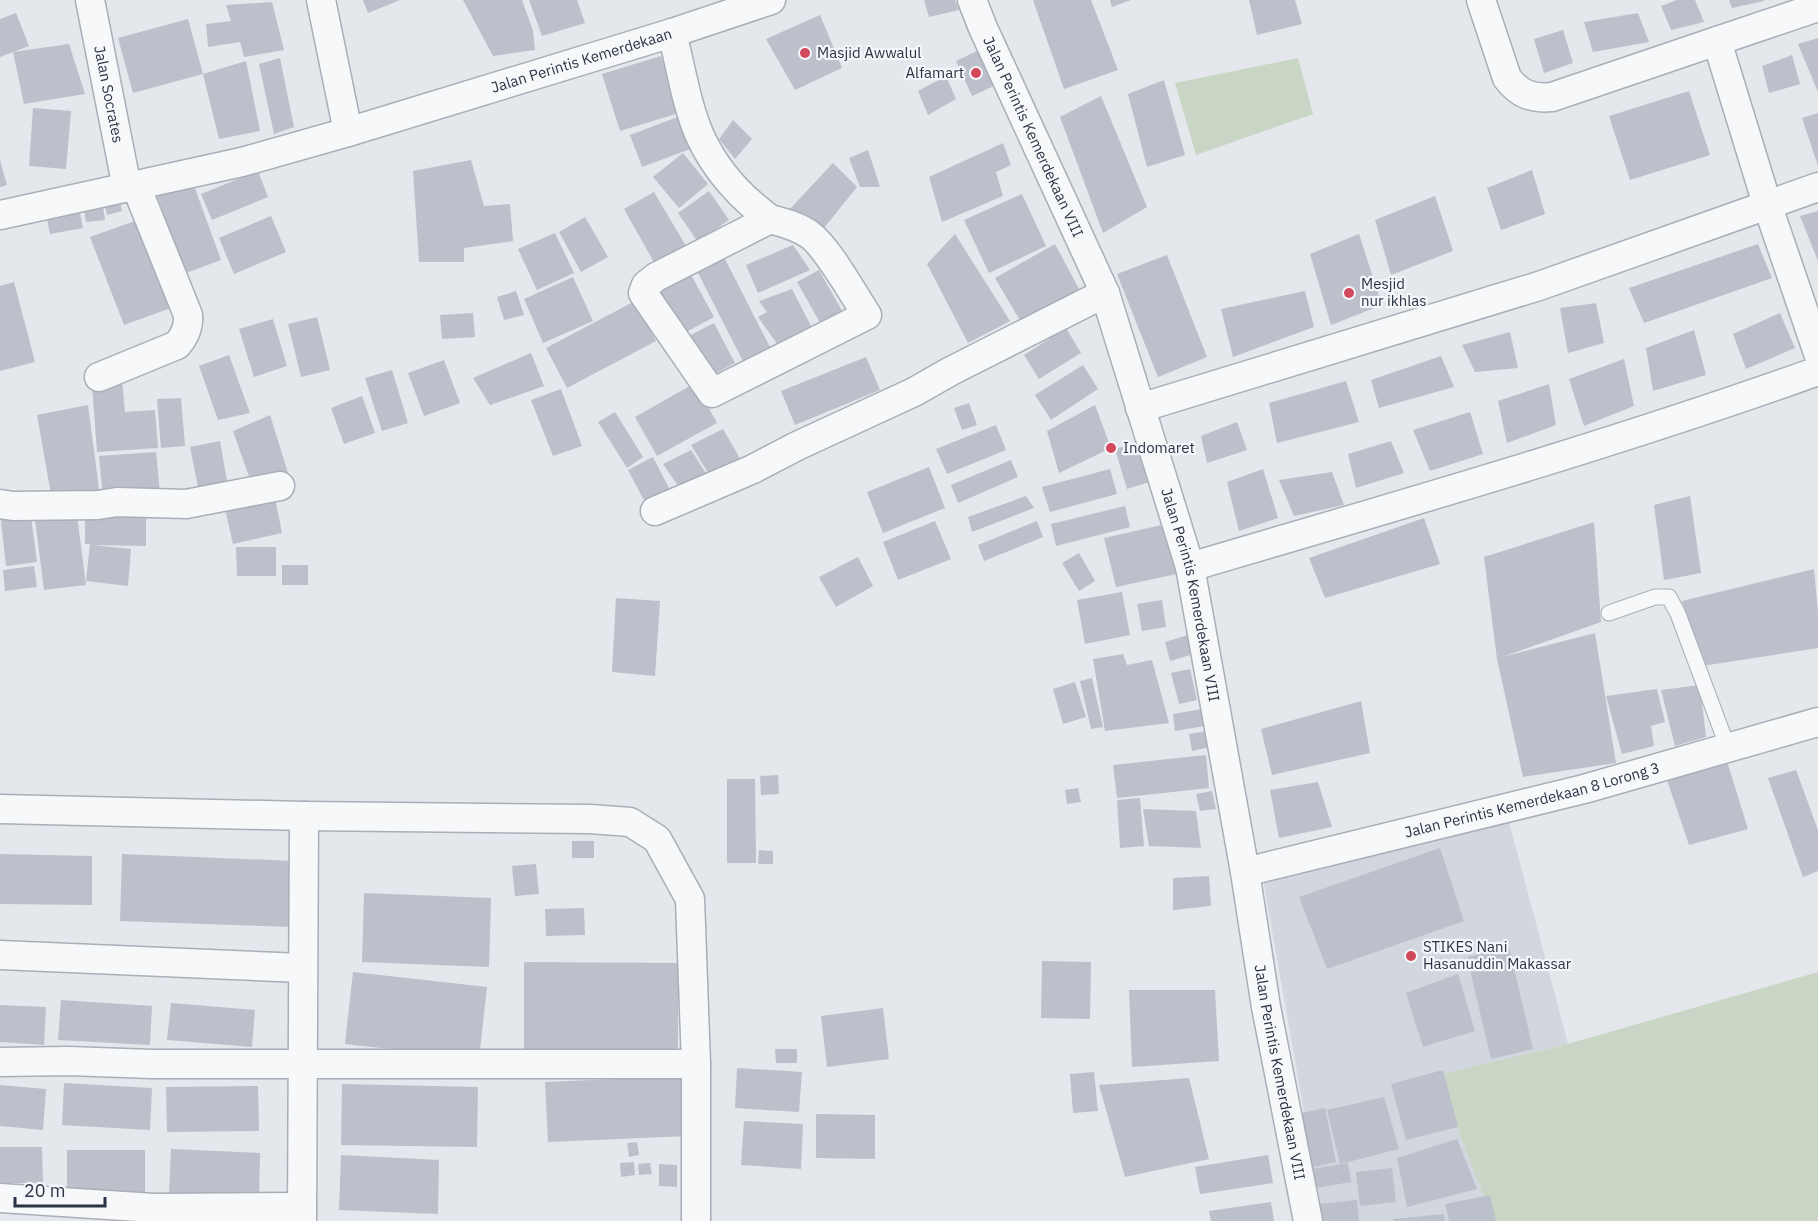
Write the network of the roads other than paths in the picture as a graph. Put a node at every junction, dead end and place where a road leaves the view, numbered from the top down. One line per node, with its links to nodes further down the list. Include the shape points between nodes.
1 (90, 0): 10 (street, Jalan Socrates)
2 (321, 0): 9 (street)
3 (771, 0): 7 (street, Jalan Perintis Kemerdekaan)
4 (972, 0): 15 (street, Jalan Perintis Kemerdekaan VIII)
5 (1481, 0): 8 (street, via 1507,78 1524,94 1538,98 1552,97)
6 (1818, 7): 8 (street)
7 (672, 33): 9 (street, Jalan Perintis Kemerdekaan); 14 (street, via 700,136 736,189)
8 (1717, 41): 12 (street)
9 (348, 132): 10 (street, Jalan Perintis Kemerdekaan, via 242,162)
10 (131, 187): 13 (street, Jalan Perintis Kemerdekaan); 18 (street, Jalan Socrates, via 189,324 177,345)
11 (1818, 187): 12 (street)
12 (1767, 204): 16 (street); 19 (street, via 1539,286)
13 (0, 214)
14 (770, 219): 14 (street, via 810,235 867,315 712,393 643,293 656,277)
15 (1105, 293): 19 (street, Jalan Perintis Kemerdekaan VIII); 22 (street, via 914,392)
16 (1818, 353)
17 (1818, 371): 23 (street, via 1427,498)
18 (99, 377)
19 (1140, 408): 23 (street, Jalan Perintis Kemerdekaan VIII)
20 (280, 486): 21 (street, via 186,504)
21 (0, 504)
22 (655, 511)
23 (1190, 567): 29 (street, Jalan Perintis Kemerdekaan VIII)
24 (1609, 613): 26 (lane, via 1654,597 1669,597)
25 (1818, 722): 26 (street, Jalan Perintis Kemerdekaan 8 Lorong 3)
26 (1728, 748): 29 (street, Jalan Perintis Kemerdekaan 8 Lorong 3, via 1584,789)
27 (0, 809): 28 (street)
28 (304, 816): 31 (street); 34 (street, via 609,820 630,822 657,839 690,899)
29 (1245, 872): 38 (street, Jalan Perintis Kemerdekaan VIII, via 1266,1007)
30 (0, 954): 31 (street)
31 (302, 968): 33 (street)
32 (0, 1062): 33 (street)
33 (302, 1064): 34 (street); 36 (street)
34 (696, 1064): 37 (street)
35 (0, 1198): 36 (street)
36 (302, 1214)
37 (696, 1221)
38 (1308, 1221)

